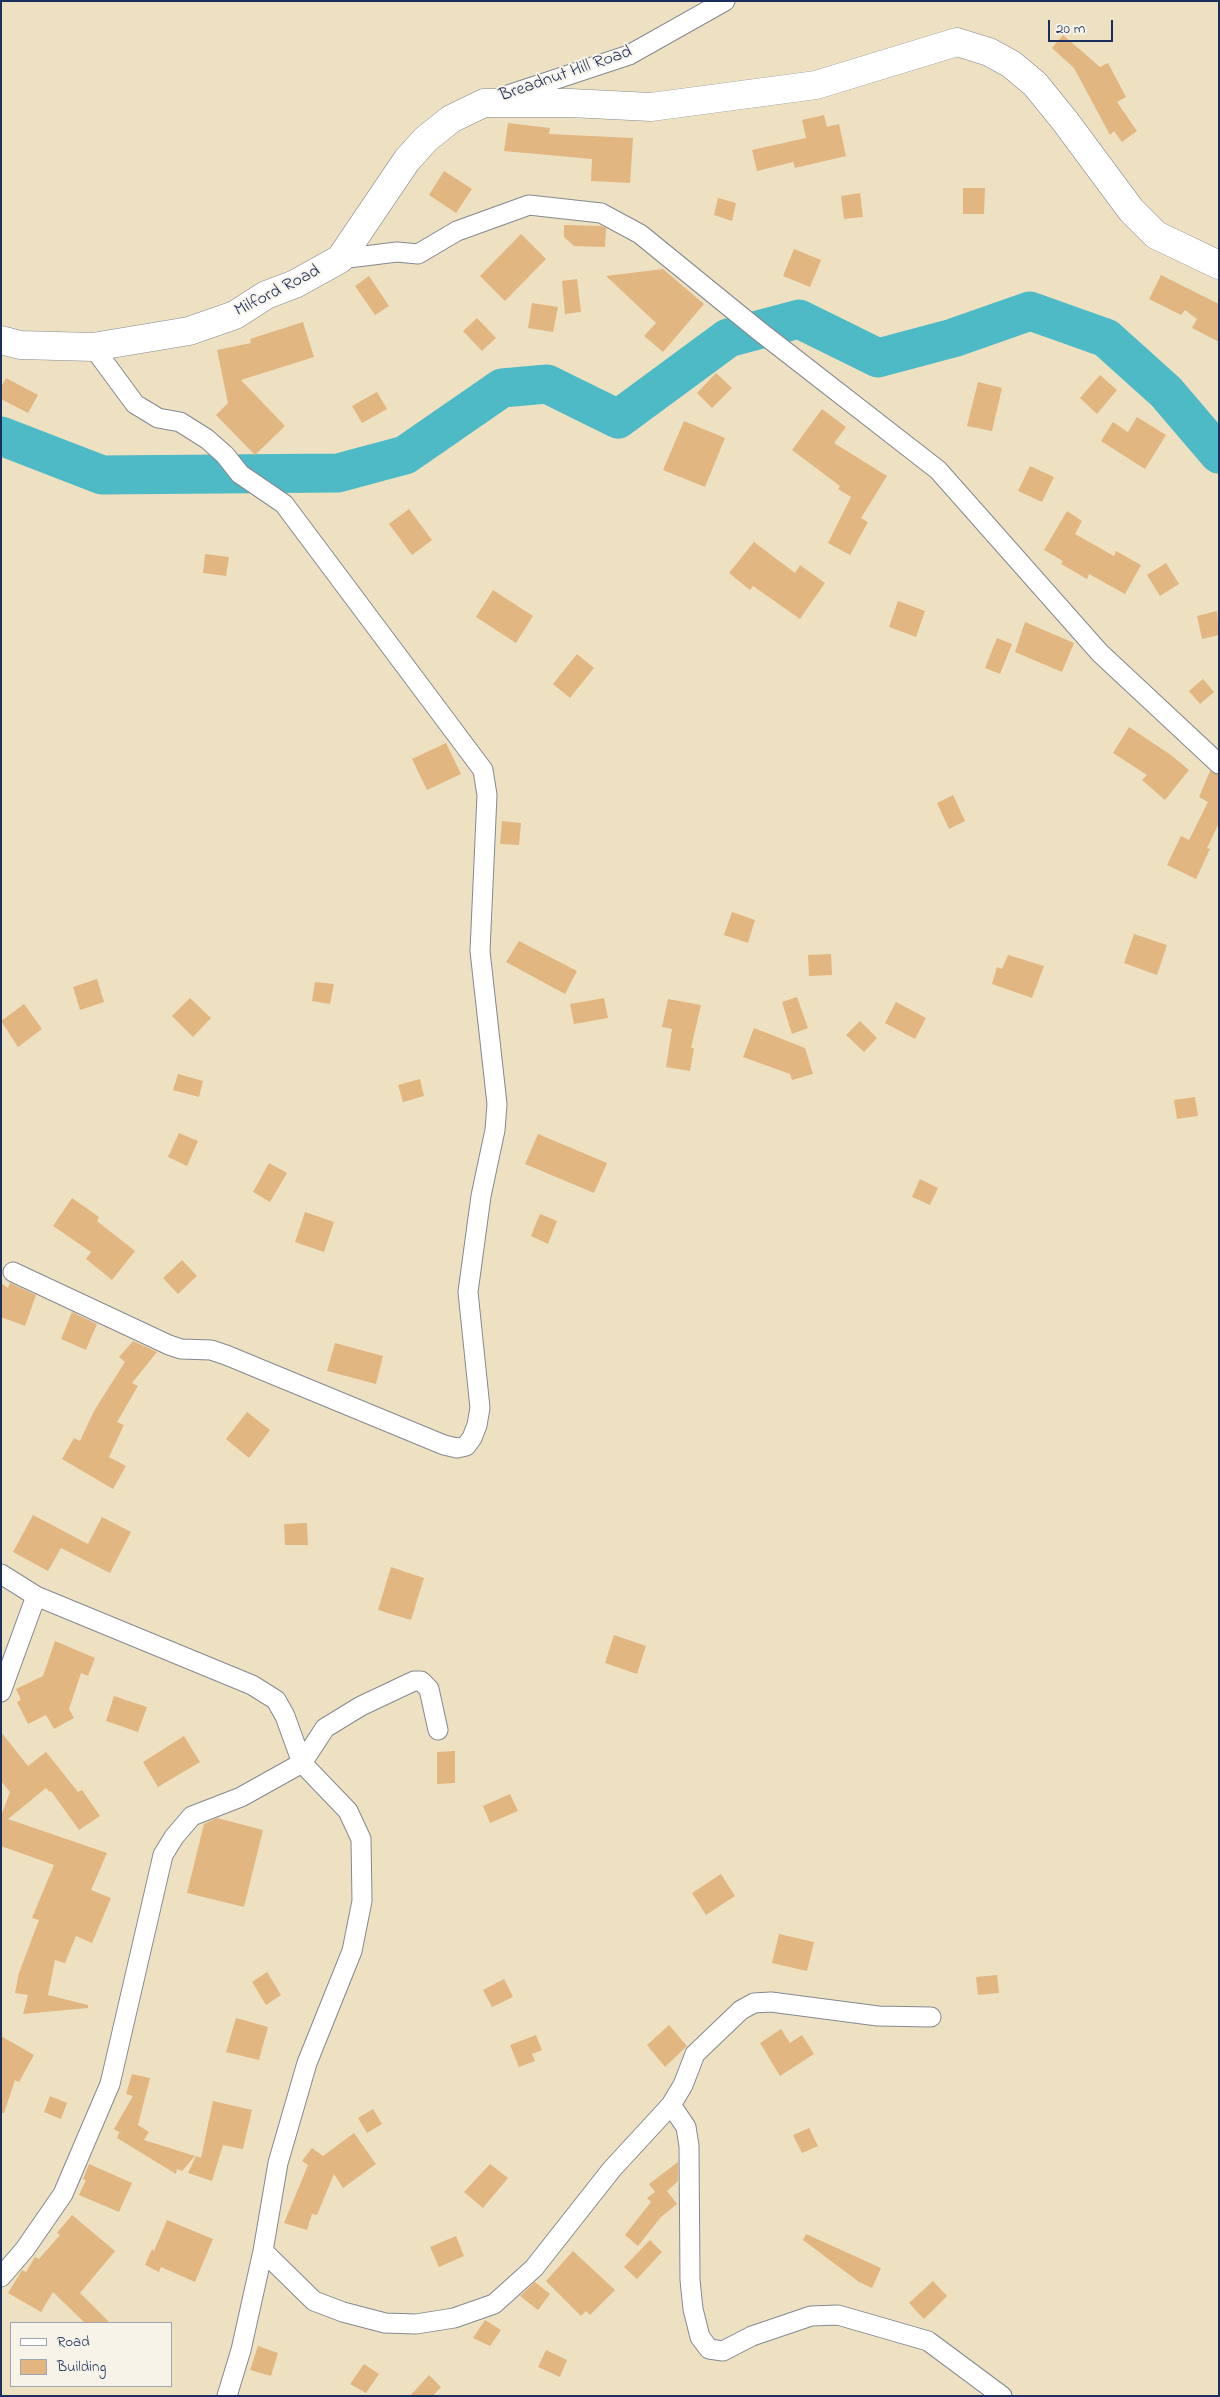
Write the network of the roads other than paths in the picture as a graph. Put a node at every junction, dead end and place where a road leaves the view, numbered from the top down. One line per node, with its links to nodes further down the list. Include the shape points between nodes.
1 (725, 1): 2 (street, Breadnut Hill Road, via 629,55)
2 (484, 103): 3 (main road, Milford Road, via 451,118 426,139 407,160); 4 (main road, via 651,107 816,86 957,42 989,52 1011,64 1035,84 1131,210 1156,235)
3 (340, 259): 6 (main road, Milford Road, via 295,284 266,294 236,315 189,331); 7 (street, via 397,252 418,254 457,231 529,205 601,213 640,234 938,470 1100,653)
4 (1219, 266)
5 (1, 340): 6 (main road, Milford Road, via 20,345)
6 (93, 347): 8 (street, via 135,404 158,418 180,422 200,435 225,455 240,474 284,504 483,770 487,795 480,951 497,1104 468,1292 480,1408 477,1425 466,1446 444,1445 226,1355 169,1345)
7 (1219, 764)
8 (13, 1272)
9 (1, 1574): 10 (street)
10 (36, 1596): 11 (street); 13 (street, via 252,1685 276,1700)
11 (1, 1692)
12 (438, 1730): 13 (street, via 429,1689 421,1681 414,1681 361,1706 325,1728)
13 (302, 1763): 16 (street, via 348,1811 361,1839 362,1901 352,1951 307,2063 278,2163); 17 (street, via 241,1797 192,1816 163,1855 110,2084 63,2194)
14 (931, 2017): 15 (street, via 878,2016 770,2002 754,2003 741,2010 695,2054)
15 (671, 2105): 16 (street, via 612,2169 534,2268 494,2304 454,2318 416,2324 385,2323 314,2301); 19 (street, via 686,2127 690,2146 690,2280 700,2337 709,2349 723,2351 752,2336 810,2316 838,2315 928,2341)
16 (263, 2251): 18 (street, via 241,2350)
17 (1, 2277)
18 (227, 2396)
19 (1002, 2396)

